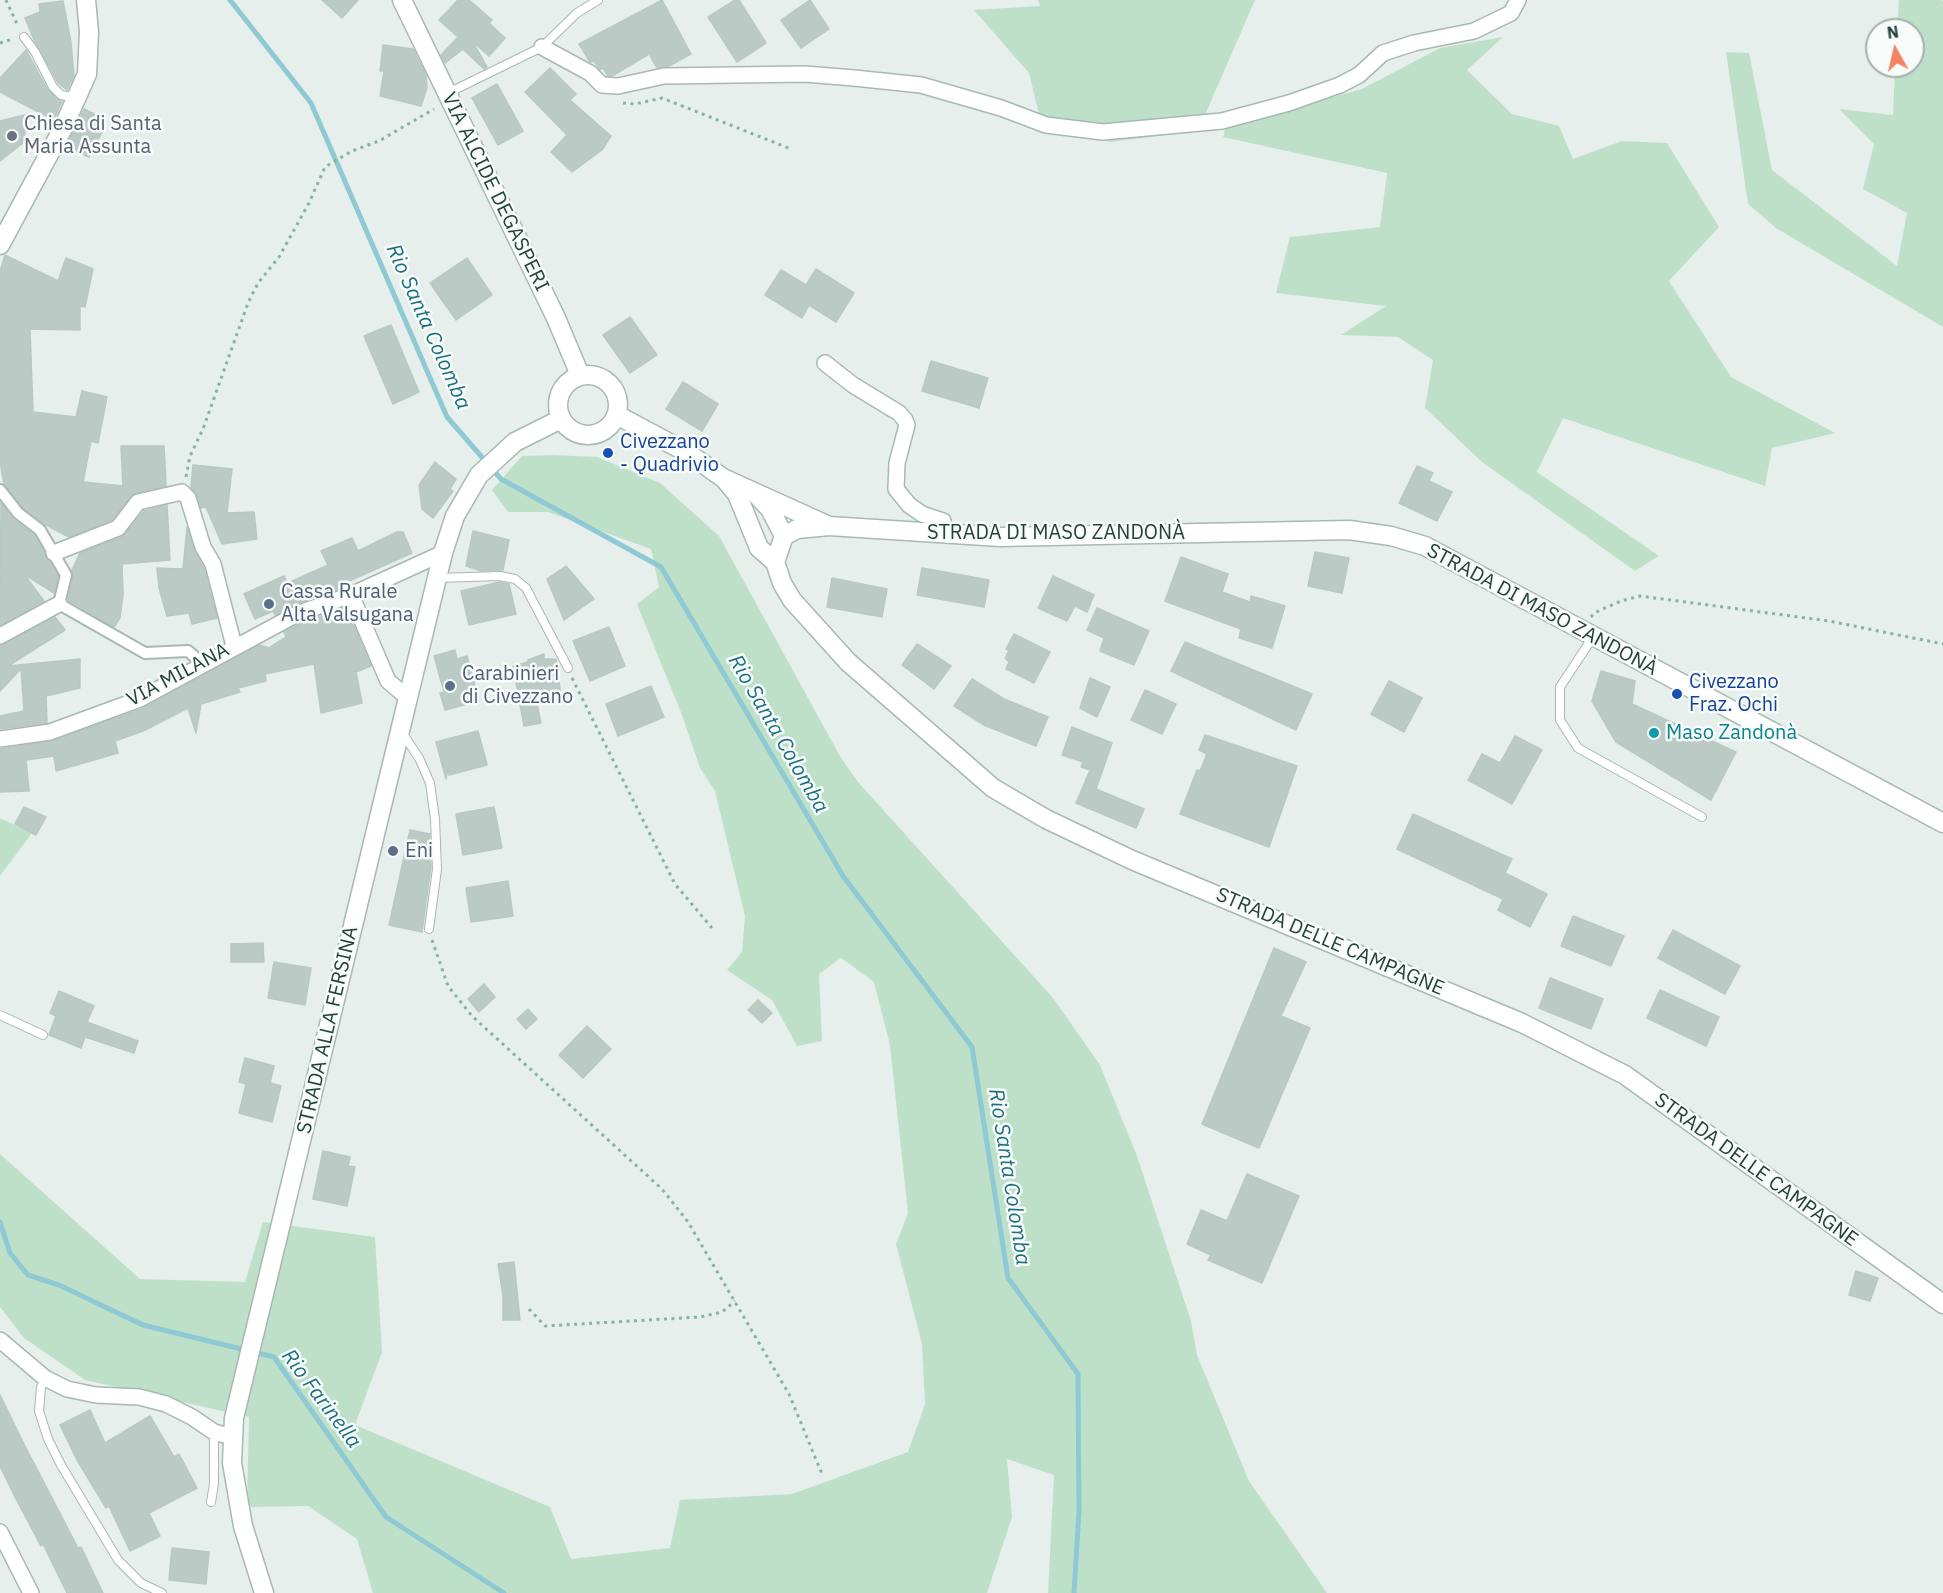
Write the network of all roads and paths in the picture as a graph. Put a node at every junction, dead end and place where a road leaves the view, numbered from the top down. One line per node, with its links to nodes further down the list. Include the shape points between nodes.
1 (6, 0): 6 (path)
2 (86, 0): 9 (street, via 90,32 87,74)
3 (598, 0): 7 (lane, via 577,13)
4 (1518, 0): 7 (street, via 1511,13 1474,31 1383,53 1359,75 1289,103 1222,121 1103,132 1046,125 921,86 844,77 664,76 618,86 602,85 590,73)
5 (407, 3): 8 (street, VIA ALCIDE DEGASPERI)
6 (24, 38): 9 (lane, via 36,52 53,87 61,95)
7 (542, 47): 8 (lane)
8 (447, 93): 14 (street, VIA ALCIDE DEGASPERI); 19 (path, via 434,110 325,167 279,257 248,303 190,456)
9 (77, 98): 12 (street)
10 (622, 102): 11 (path, via 635,104 662,98)
11 (791, 149)
12 (0, 245)
13 (825, 363): 23 (street, via 905,420 896,489 909,506 943,520)
14 (580, 375): 15 (street, via 596,376 610,384 618,399); 16 (street, via 560,393 557,406)
15 (617, 415): 16 (street, via 609,427 597,434 583,435 570,430); 17 (street, via 688,453)
16 (561, 419): 26 (street, STRADA ALLA FERSINA, via 515,442 479,475 455,516)
17 (723, 478): 20 (street); 21 (street, via 737,494)
18 (0, 490): 25 (street, via 18,513 40,530)
19 (182, 492): 25 (street, via 138,502 118,528); 34 (street, via 188,498 203,547 213,564)
20 (754, 493): 22 (street); 24 (street, via 770,509)
21 (746, 517): 24 (street); 27 (street, via 759,548)
22 (829, 526): 23 (street, STRADA DI MASO ZANDONÀ); 24 (street, STRADA DI MASO ZANDONÀ, via 797,530)
23 (947, 535): 31 (street, STRADA DI MASO ZANDONÀ, via 1349,530 1391,536 1425,546)
24 (784, 536): 27 (street)
25 (54, 553): 30 (street, via 66,575)
26 (443, 553): 28 (street, STRADA ALLA FERSINA); 29 (street, VIA MILANA)
27 (775, 562): 47 (street, STRADA DELLE CAMPAGNE, via 792,600 848,662 993,788 1046,819 1132,860 1522,1023 1625,1075)
28 (437, 578): 36 (lane, via 515,579 526,588); 37 (street, STRADA ALLA FERSINA)
29 (351, 595): 34 (street, VIA MILANA, via 299,613); 37 (street, via 387,681)
30 (59, 604): 32 (street); 35 (street, via 145,653 188,651)
31 (1588, 634): 33 (path, via 1594,613 1640,596 1797,615); 40 (lane, via 1560,687 1560,720 1578,748); 41 (street, STRADA DI MASO ZANDONÀ)
32 (0, 636)
33 (1943, 644)
34 (234, 645): 35 (street, VIA MILANA)
35 (203, 664): 39 (street, VIA MILANA, via 140,699 50,732)
36 (568, 668): 42 (path, via 675,884)
37 (408, 698): 38 (street, STRADA ALLA FERSINA)
38 (400, 730): 43 (lane, via 430,783 437,869); 52 (street, STRADA ALLA FERSINA, via 239,1390)
39 (0, 739)
40 (1702, 817)
41 (1943, 823)
42 (712, 928)
43 (429, 929): 46 (path, via 434,954 448,986 472,1016 662,1189 688,1222)
44 (0, 1015): 45 (lane)
45 (44, 1035)
46 (735, 1301): 48 (path, via 722,1312 700,1317 545,1326); 53 (path, via 789,1394)
47 (1943, 1304)
48 (529, 1309)
49 (0, 1340): 50 (street)
50 (45, 1378): 51 (street, via 67,1389 166,1404); 57 (lane, via 39,1411 61,1465 118,1560 141,1583)
51 (214, 1432): 52 (street); 54 (lane)
52 (232, 1437): 58 (street, STRADA ALLA FERSINA, via 232,1463 243,1526)
53 (822, 1474)
54 (211, 1502)
55 (0, 1532): 56 (street)
56 (31, 1593)
57 (162, 1593)
58 (264, 1593)

